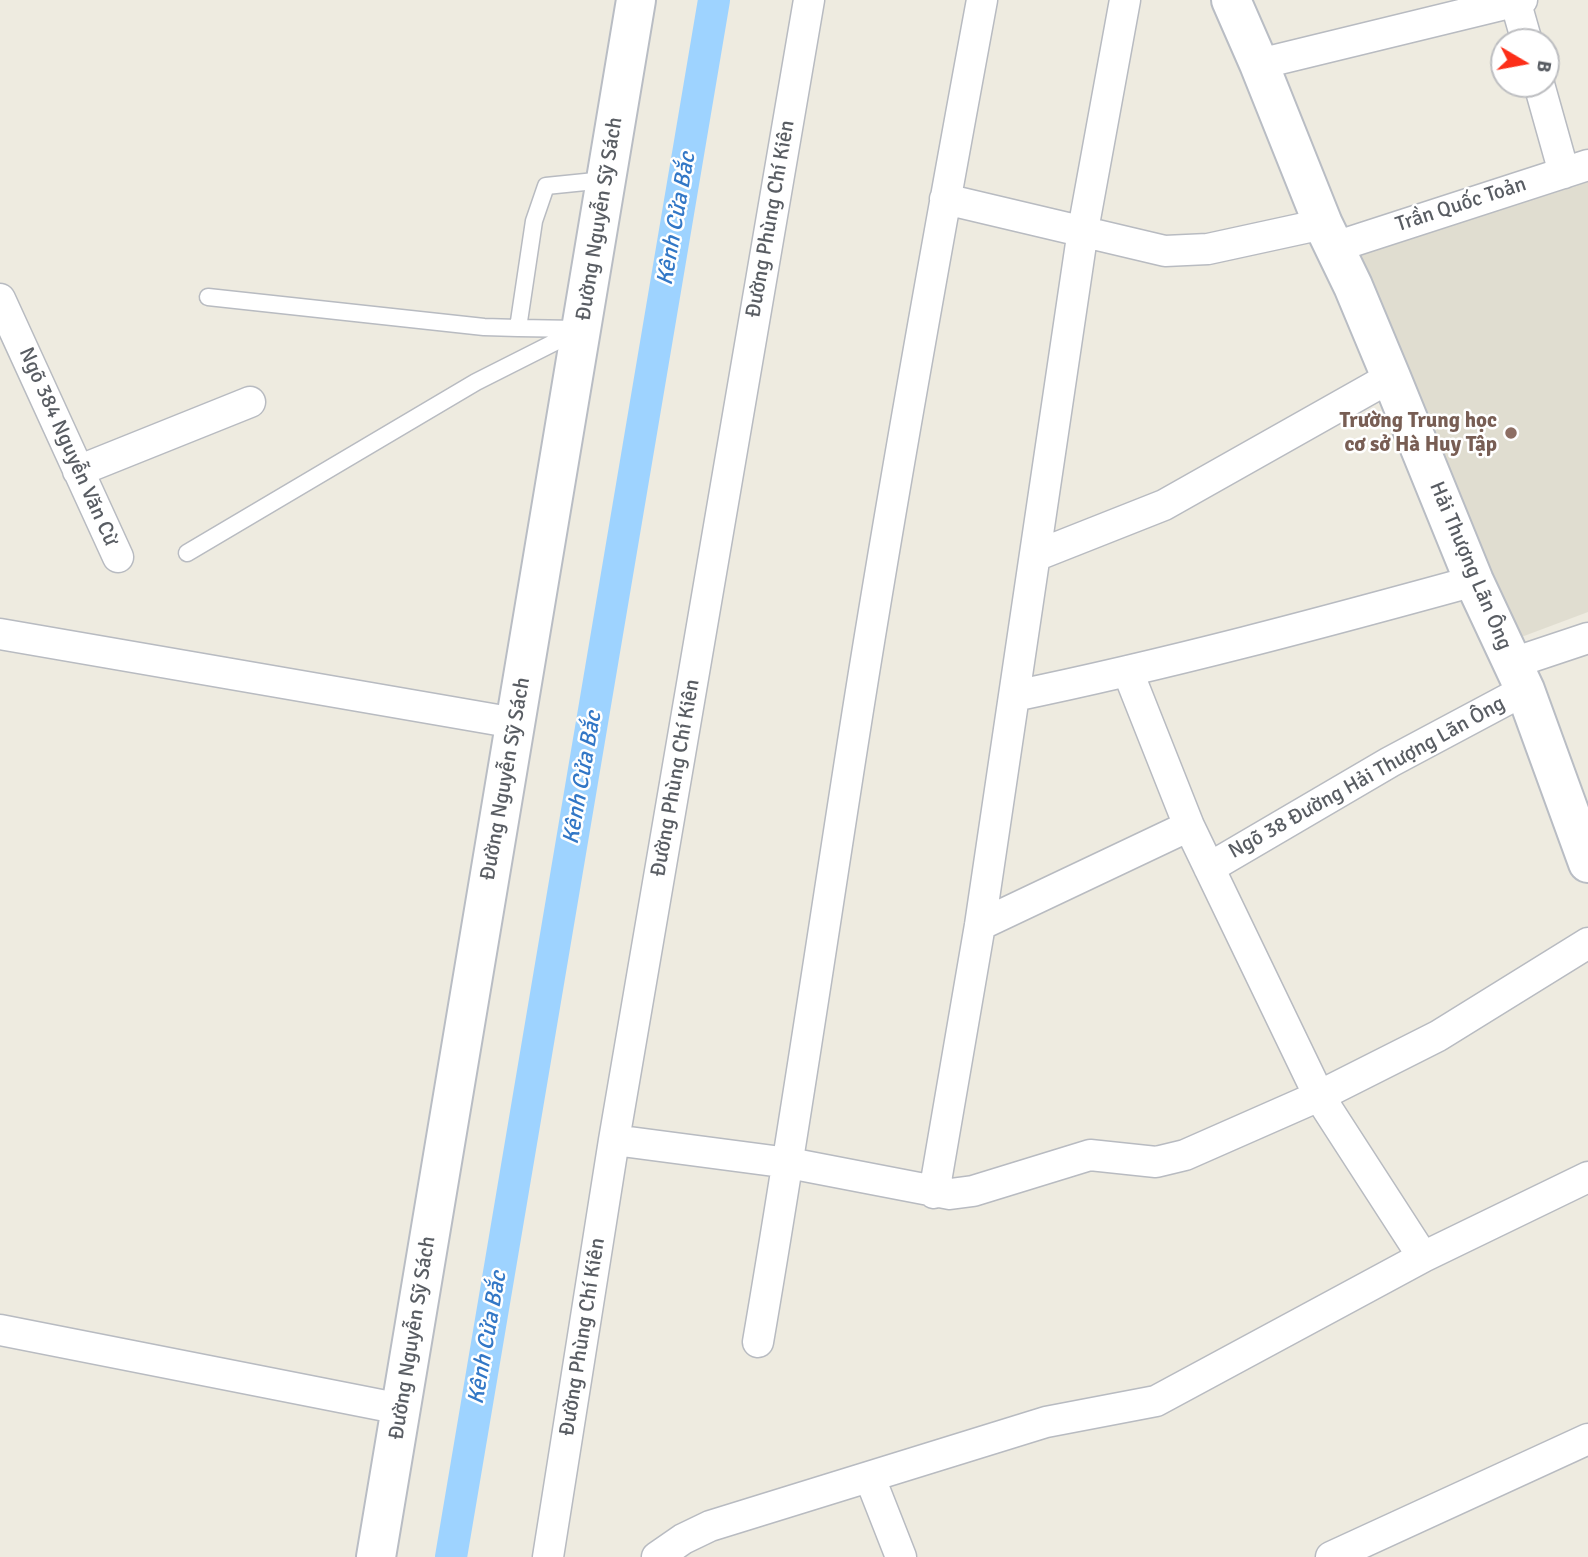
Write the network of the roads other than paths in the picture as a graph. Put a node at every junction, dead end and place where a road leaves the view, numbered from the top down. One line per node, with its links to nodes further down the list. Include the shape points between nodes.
1 (636, 0): 11 (main road, Đường Nguyễn Sỹ Sách)
2 (809, 0): 38 (street, Đường Phùng Chí Kiên)
3 (982, 0): 12 (street)
4 (1125, 0): 13 (street)
5 (1230, 0): 8 (main road, Hải Thượng Lãn Ông)
6 (1517, 1): 7 (street); 8 (street)
7 (1524, 28)
8 (1259, 64): 14 (main road, Hải Thượng Lãn Ông)
9 (1545, 98): 10 (street)
10 (1576, 169): 14 (street, Trần Quốc Toản)
11 (607, 179): 17 (lane, via 546,186 534,221); 18 (main road, Đường Nguyễn Sỹ Sách)
12 (945, 199): 13 (street, Trần Quốc Toản); 39 (street, via 852,744)
13 (1083, 230): 14 (street, Trần Quốc Toản, via 1166,251); 23 (street)
14 (1329, 235): 19 (main road, Hải Thượng Lãn Ông)
15 (208, 297): 17 (lane)
16 (0, 299): 21 (street, Ngõ 384 Nguyễn Văn Cừ)
17 (518, 328): 18 (lane)
18 (582, 329): 22 (lane, via 476,382); 31 (main road, Đường Nguyễn Sỹ Sách)
19 (1391, 377): 23 (street, via 1164,505); 25 (main road, Hải Thượng Lãn Ông)
20 (250, 402): 21 (street)
21 (78, 471): 24 (street, Ngõ 384 Nguyễn Văn Cừ)
22 (187, 553)
23 (1035, 556): 30 (street)
24 (118, 557)
25 (1474, 581): 28 (street); 29 (main road, Hải Thượng Lãn Ông)
26 (0, 634): 31 (street)
27 (1588, 638): 29 (street, Ngõ 38 Đường Hải Thượng Lãn Ông)
28 (1128, 672): 30 (street); 32 (street)
29 (1519, 676): 33 (main road, Hải Thượng Lãn Ông); 34 (street, Ngõ 38 Đường Hải Thượng Lãn Ông, via 1390,762)
30 (1014, 696): 35 (street)
31 (515, 723): 45 (main road, Đường Nguyễn Sỹ Sách)
32 (1189, 826): 34 (street); 35 (street)
33 (1588, 863)
34 (1209, 867): 37 (street)
35 (980, 925): 41 (street)
36 (1588, 943): 37 (street, via 1438,1036)
37 (1319, 1096): 41 (street, via 1171,1159 1090,1155 973,1191); 42 (street)
38 (614, 1140): 39 (street); 50 (street, Đường Phùng Chí Kiên)
39 (789, 1163): 41 (street); 44 (street)
40 (1588, 1177): 42 (street)
41 (934, 1193)
42 (1423, 1257): 47 (street, via 1156,1401 1046,1422)
43 (0, 1330): 45 (street)
44 (758, 1342)
45 (401, 1409): 49 (main road, Đường Nguyễn Sỹ Sách)
46 (1588, 1439): 48 (street)
47 (870, 1478): 51 (street, via 710,1526); 52 (street)
48 (1371, 1548): 53 (street)
49 (383, 1556)
50 (548, 1557)
51 (657, 1557)
52 (901, 1557)
53 (1331, 1557)

